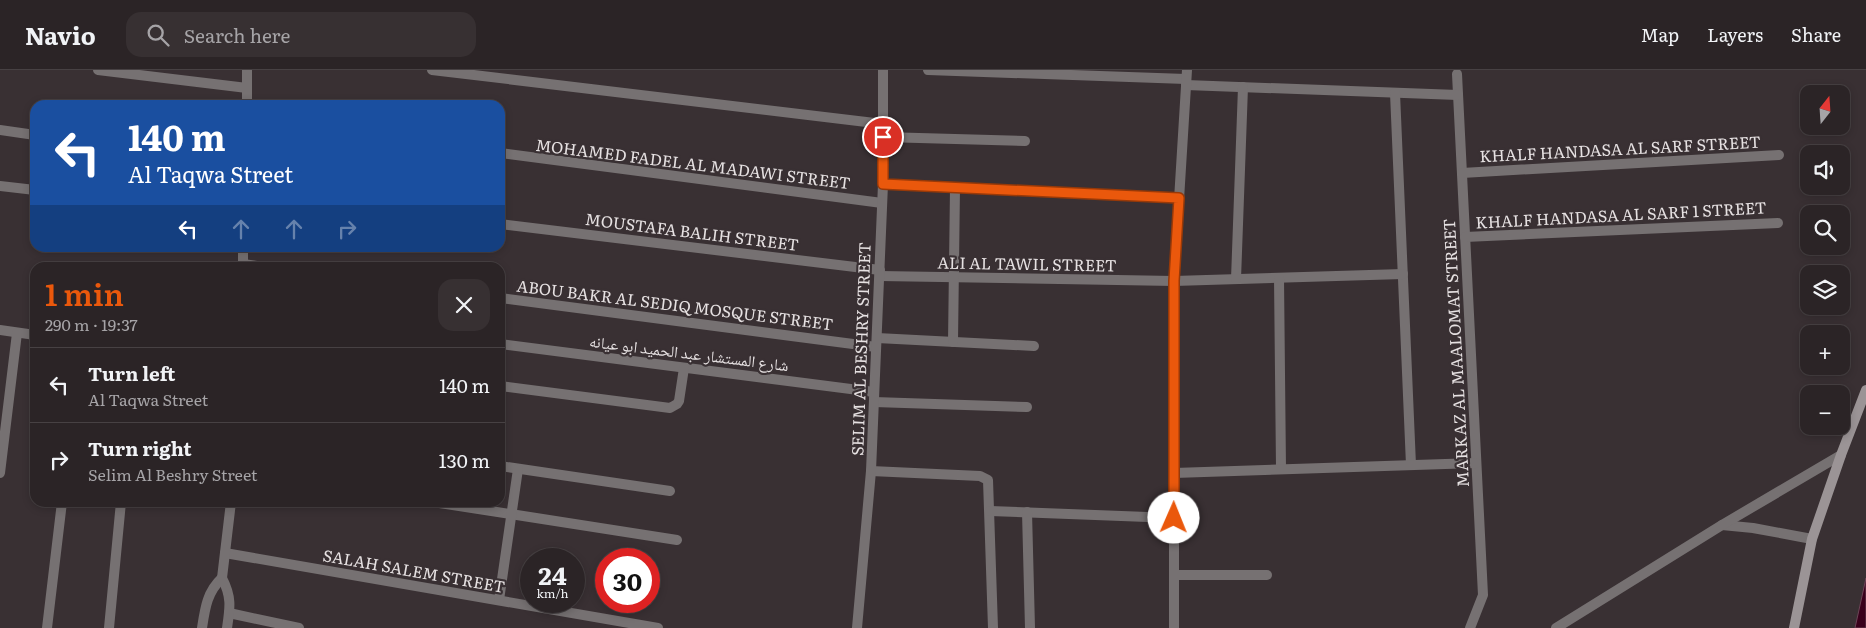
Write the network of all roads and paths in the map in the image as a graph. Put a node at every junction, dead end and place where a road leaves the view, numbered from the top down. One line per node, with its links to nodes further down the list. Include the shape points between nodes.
1 (98, 70): 9 (street)
2 (247, 70): 9 (street)
3 (432, 70): 13 (street)
4 (883, 70): 13 (street, SELIM AL BESHRY STREET)
5 (928, 70): 7 (street)
6 (1457, 74): 11 (street, MARKAZ AL MAALOMAT STREET)
7 (1186, 78): 8 (street); 25 (street)
8 (1243, 87): 10 (street); 34 (street)
9 (247, 88): 12 (street)
10 (1396, 93): 11 (street); 31 (street)
11 (1458, 95): 20 (street, MARKAZ AL MAALOMAT STREET)
12 (247, 100)
13 (883, 124): 16 (street, SELIM AL BESHRY STREET)
14 (0, 130): 15 (street)
15 (30, 134)
16 (883, 137): 17 (street); 21 (street, SELIM AL BESHRY STREET)
17 (1026, 141)
18 (505, 154): 26 (street, MOHAMED FADEL AL MADAWI STREET)
19 (1779, 155): 20 (street, KHALF HANDASA AL SARF STREET)
20 (1462, 174): 29 (street, MARKAZ AL MAALOMAT STREET)
21 (883, 184): 23 (street); 26 (street, SELIM AL BESHRY STREET)
22 (0, 186): 24 (street)
23 (955, 188): 25 (street); 32 (street)
24 (30, 189)
25 (1179, 198): 35 (street)
26 (882, 204): 30 (street, SELIM AL BESHRY STREET)
27 (1778, 222): 29 (street, KHALF HANDASA AL SARF 1 STREET)
28 (505, 225): 30 (street, MOUSTAFA BALIH STREET)
29 (1465, 237): 50 (street, MARKAZ AL MAALOMAT STREET)
30 (880, 273): 32 (street, ALI AL TAWIL STREET); 41 (street, SELIM AL BESHRY STREET)
31 (1403, 274): 33 (street, ALI AL TAWIL STREET); 51 (street)
32 (954, 278): 35 (street, ALI AL TAWIL STREET); 40 (street)
33 (1279, 278): 34 (street, ALI AL TAWIL STREET); 54 (street)
34 (1236, 279): 35 (street, ALI AL TAWIL STREET)
35 (1174, 281): 57 (street)
36 (505, 299): 41 (street, ABOU BAKR AL SEDIQ MOSQUE STREET)
37 (0, 330): 38 (street)
38 (17, 333): 39 (street); 56 (street)
39 (30, 335)
40 (953, 342): 41 (street, ABOU BAKR AL SEDIQ MOSQUE STREET); 43 (street, ABOU BAKR AL SEDIQ MOSQUE STREET)
41 (877, 343): 47 (street, SELIM AL BESHRY STREET)
42 (505, 345): 44 (street, شارع المستشار عبد الحميد ابو عيانه)
43 (1034, 346)
44 (684, 368): 45 (street, via 679,401 670,408); 47 (street, شارع المستشار عبد الحميد ابو عيانه)
45 (505, 387)
46 (1866, 390): 49 (street)
47 (874, 397): 48 (street, شارع المستشار عبد الحميد ابو عيانه); 55 (street, SELIM AL BESHRY STREET)
48 (1027, 407)
49 (1841, 455): 67 (street); 68 (street)
50 (1476, 463): 51 (street); 86 (street, MARKAZ AL MAALOMAT STREET, via 1483,595)
51 (1411, 465): 54 (street)
52 (505, 467): 53 (street)
53 (518, 469): 58 (street); 65 (street)
54 (1281, 469): 57 (street)
55 (871, 471): 63 (street, via 983,476 989,482); 82 (street, SELIM AL BESHRY STREET)
56 (0, 473)
57 (1174, 473): 66 (street)
58 (670, 491)
59 (61, 507): 76 (street)
60 (121, 507): 77 (street)
61 (230, 507): 70 (street)
62 (463, 507): 65 (street)
63 (990, 510): 64 (street); 83 (street)
64 (1028, 512): 66 (street); 84 (street)
65 (512, 515): 69 (street); 74 (street)
66 (1174, 518): 71 (street)
67 (1722, 525): 68 (street); 87 (street)
68 (1812, 539): 88 (street)
69 (678, 540)
70 (225, 553): 73 (street); 74 (street, SALAH SALEM STREET)
71 (1174, 575): 72 (street); 85 (street)
72 (1267, 575)
73 (222, 578): 75 (street, via 228,589); 78 (street, via 208,596)
74 (499, 600): 81 (street, SALAH SALEM STREET)
75 (229, 613): 79 (street); 80 (street)
76 (47, 628)
77 (109, 628)
78 (202, 628)
79 (226, 628)
80 (299, 628)
81 (658, 628)
82 (857, 628)
83 (993, 628)
84 (1030, 628)
85 (1174, 628)
86 (1470, 628)
87 (1556, 628)
88 (1794, 628)

